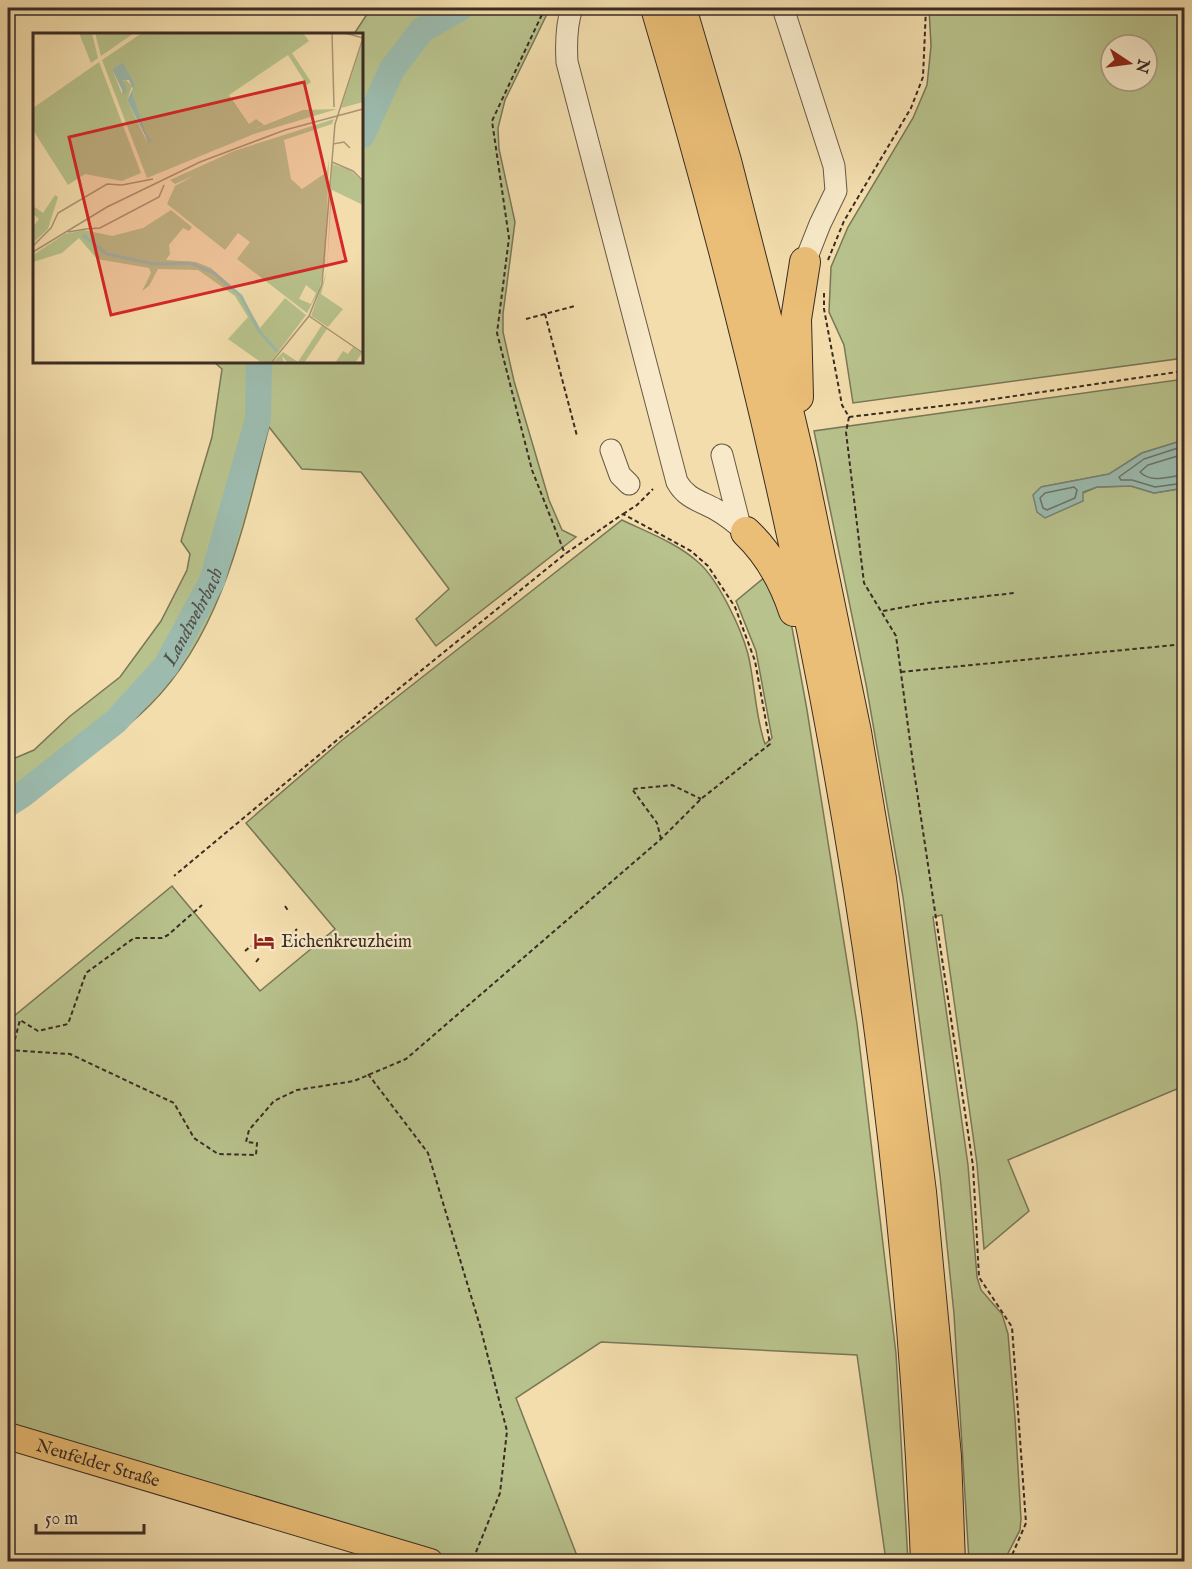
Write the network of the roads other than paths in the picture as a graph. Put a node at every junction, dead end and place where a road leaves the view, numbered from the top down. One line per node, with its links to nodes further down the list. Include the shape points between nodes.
1 (572, 8): 10 (lane, via 566,43 570,79 677,482 692,498)
2 (656, 8): 11 (highway, via 761,398)
3 (681, 8): 8 (highway, via 729,172)
4 (783, 8): 5 (lane, via 837,178 836,191 820,224)
5 (819, 272): 8 (highway, via 796,319)
6 (611, 450): 9 (lane, via 620,475)
7 (722, 455): 10 (lane)
8 (801, 466): 15 (highway, via 856,732 883,891 922,1204 946,1456)
9 (629, 484)
10 (743, 529): 11 (highway, via 770,560 788,592)
11 (826, 708): 14 (highway, via 872,981 896,1171 916,1379)
12 (8, 1436): 13 (main road, Neufelder Straße)
13 (430, 1562)
14 (926, 1562)
15 (950, 1562)

